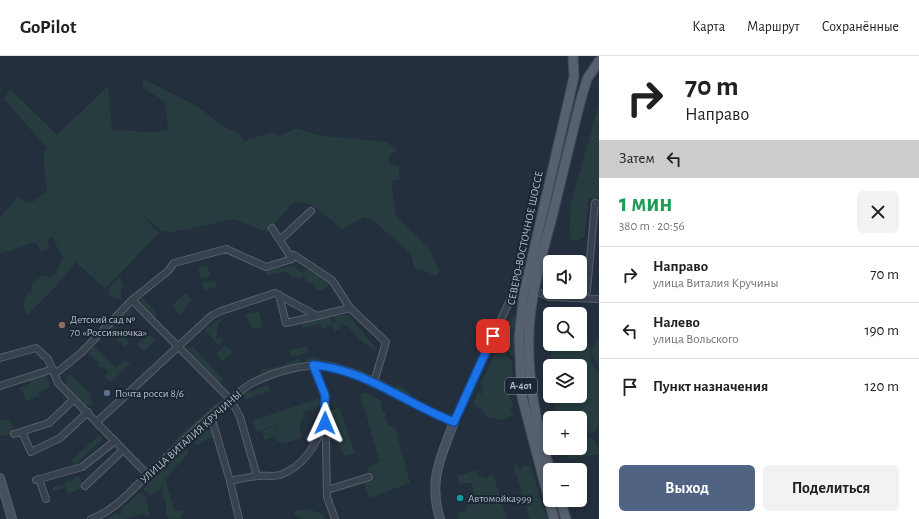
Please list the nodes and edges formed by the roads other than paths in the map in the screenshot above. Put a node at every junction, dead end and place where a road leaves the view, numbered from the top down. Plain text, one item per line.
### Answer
1 (573, 56) edge
2 (599, 60) edge
3 (599, 204) edge
4 (311, 211) dead end
5 (272, 228) dead end
6 (280, 240) junction
7 (533, 251) junction
8 (292, 259) junction
9 (534, 290) junction
10 (587, 291) dead end
11 (279, 295) junction
12 (599, 299) edge
13 (132, 300) junction
14 (350, 308) junction
15 (317, 316) junction
16 (178, 348) junction
17 (0, 358) edge
18 (313, 365) junction
19 (54, 372) junction
20 (374, 382) junction
21 (0, 386) edge
22 (74, 399) junction
23 (231, 400) junction
24 (88, 412) junction
25 (211, 416) junction
26 (98, 422) junction
27 (454, 422) junction
28 (325, 423) junction
29 (22, 432) junction
30 (14, 434) dead end
31 (115, 441) junction
32 (123, 450) junction
33 (548, 463) edge
34 (148, 474) junction
35 (257, 476) junction
36 (369, 477) dead end
37 (0, 478) edge
38 (230, 481) junction
39 (85, 486) dead end
40 (327, 490) junction
41 (46, 499) dead end
42 (562, 507) edge
43 (12, 519) edge
44 (90, 519) edge
45 (239, 519) edge
46 (335, 519) edge
47 (440, 519) edge
48 (554, 519) edge
49 (566, 519) edge

1 - 7 main road, СЕВЕРО-ВОСТОЧНОЕ ШОССЕ / А-401
2 - 9 main road, СЕВЕРО-ВОСТОЧНОЕ ШОССЕ / А-401
3 - 10 street
4 - 6 street
5 - 6 street
6 - 8 street
7 - 27 street
7 - 48 main road, СЕВЕРО-ВОСТОЧНОЕ ШОССЕ / А-401
8 - 13 street
8 - 14 street
9 - 12 street
9 - 33 main road, СЕВЕРО-ВОСТОЧНОЕ ШОССЕ / А-401
11 - 15 street
11 - 15 street
11 - 16 street
13 - 16 street
13 - 19 street
14 - 15 street
14 - 20 street
16 - 23 street
16 - 26 street
17 - 19 street
18 - 20 street, УЛИЦА ВИТАЛИЯ КРУЧИНЫ
18 - 23 street, УЛИЦА ВИТАЛИЯ КРУЧИНЫ
18 - 28 street
19 - 21 street
19 - 22 street
20 - 27 street, УЛИЦА ВИТАЛИЯ КРУЧИНЫ
22 - 24 street
22 - 29 street
23 - 25 street, УЛИЦА ВИТАЛИЯ КРУЧИНЫ
23 - 35 street
24 - 26 street
24 - 29 street
25 - 34 street, УЛИЦА ВИТАЛИЯ КРУЧИНЫ
25 - 38 street
26 - 31 street
27 - 47 main road
28 - 35 street
28 - 40 street
29 - 30 street
31 - 32 street
31 - 41 street
32 - 34 street
32 - 39 street
34 - 44 street, УЛИЦА ВИТАЛИЯ КРУЧИНЫ
35 - 38 street
36 - 40 street
37 - 43 main road
38 - 45 street
40 - 46 street
42 - 49 main road

